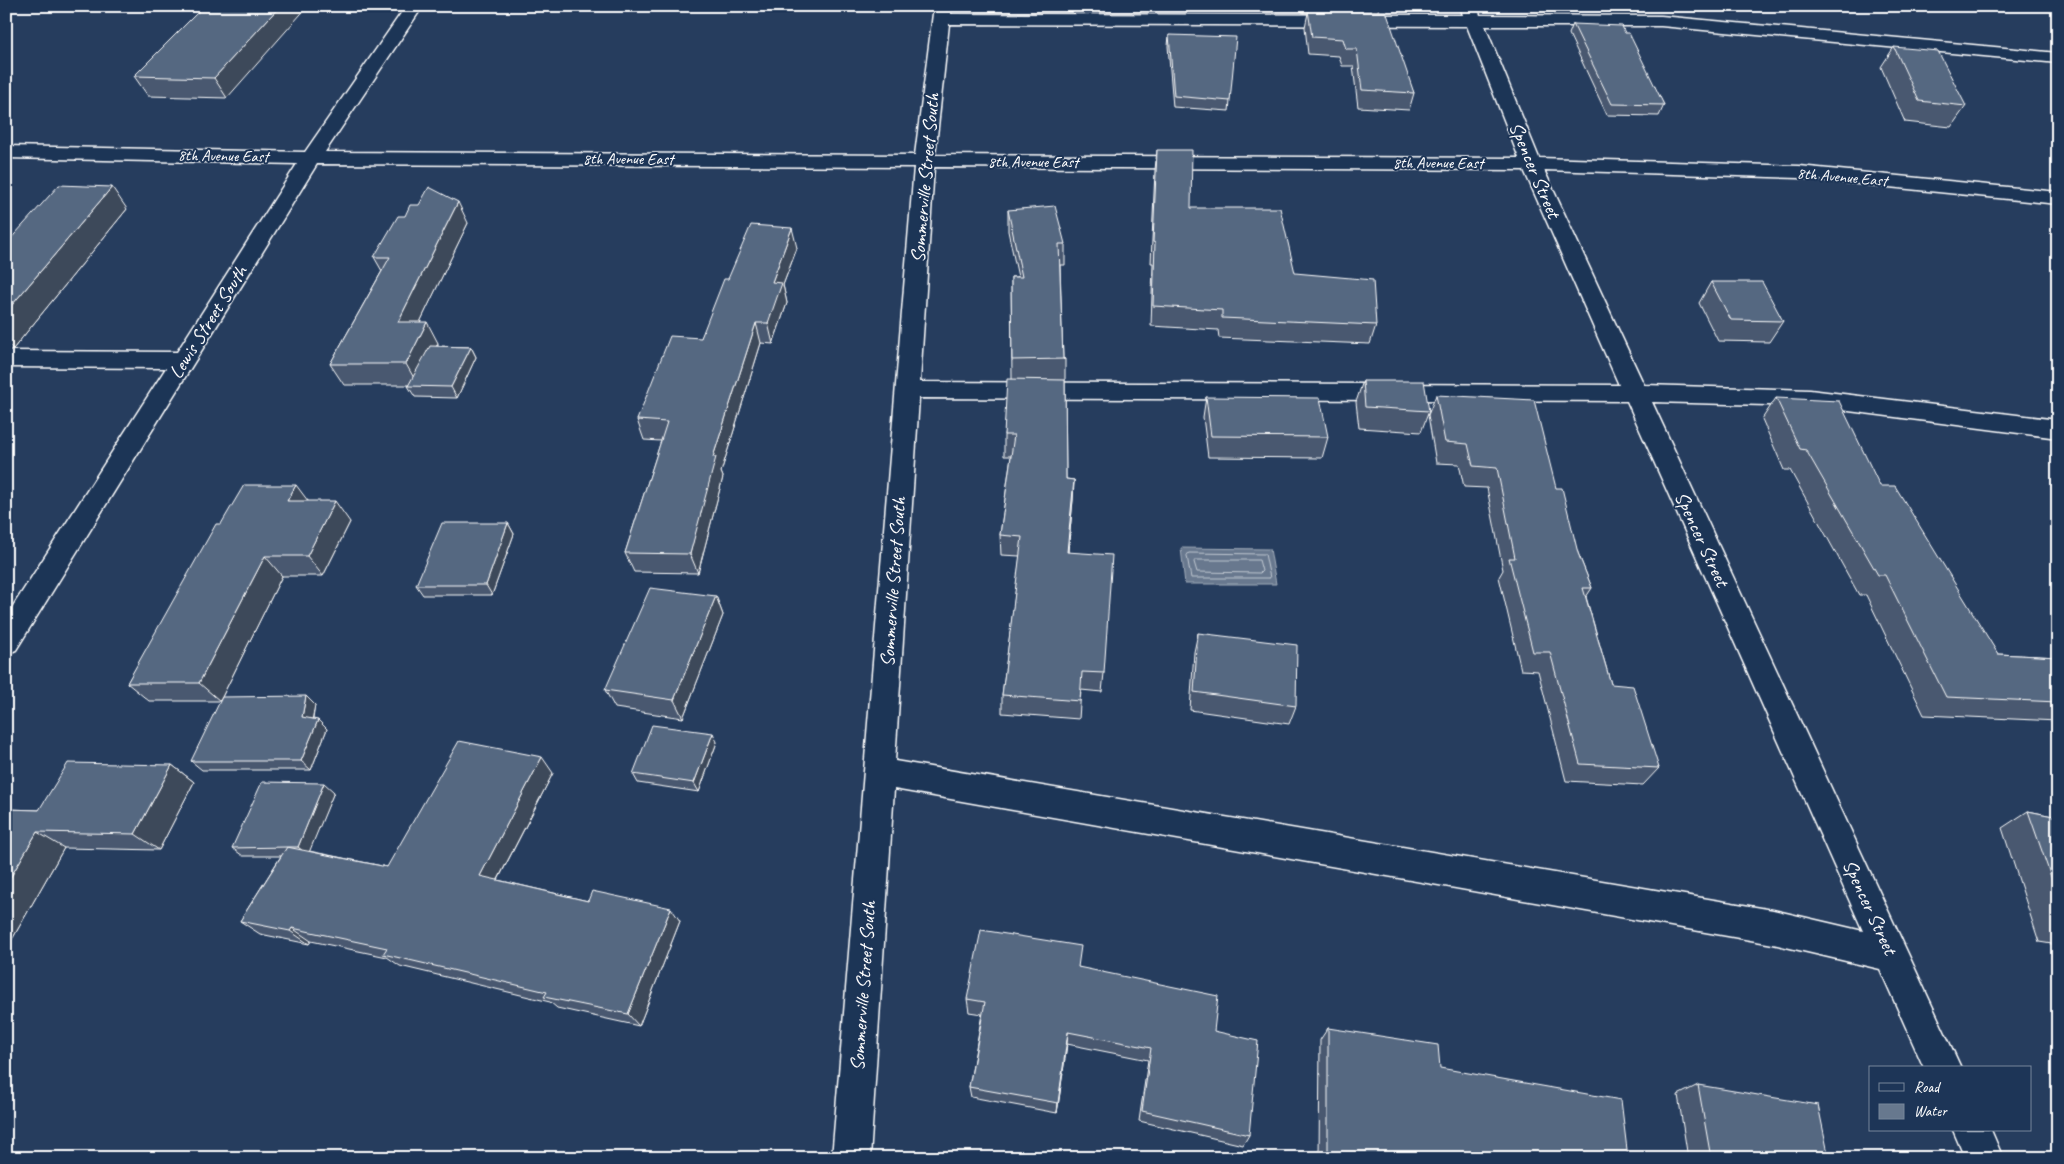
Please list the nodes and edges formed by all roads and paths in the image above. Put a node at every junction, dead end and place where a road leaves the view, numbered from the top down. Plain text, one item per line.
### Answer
1 (415, 6) edge
2 (942, 13) edge
3 (1471, 13) edge
4 (2058, 58) edge
5 (6, 152) edge
6 (311, 158) junction
7 (924, 161) junction
8 (1531, 164) junction
9 (2058, 198) edge
10 (6, 359) edge
11 (185, 360) junction
12 (907, 390) junction
13 (1635, 393) junction
14 (2058, 429) edge
15 (6, 642) edge
16 (879, 772) junction
17 (1891, 954) junction
18 (1942, 1066) edge
19 (1973, 1132) edge
20 (851, 1158) edge
21 (1984, 1158) edge

1 - 6 street, Lewis Street South
2 - 3 street
2 - 7 street, Sommerville Street South
3 - 4 street
3 - 8 street, Spencer Street
5 - 6 street, 8th Avenue East
6 - 7 street, 8th Avenue East
6 - 11 street, Lewis Street South
7 - 8 street, 8th Avenue East
7 - 12 street, Sommerville Street South
8 - 9 street, 8th Avenue East
8 - 13 street, Spencer Street
10 - 11 street
11 - 15 street, Lewis Street South
12 - 13 street
12 - 16 street, Sommerville Street South
13 - 14 street
13 - 17 street, Spencer Street
16 - 17 street
16 - 20 street, Sommerville Street South
17 - 18 street, Spencer Street
19 - 21 street

